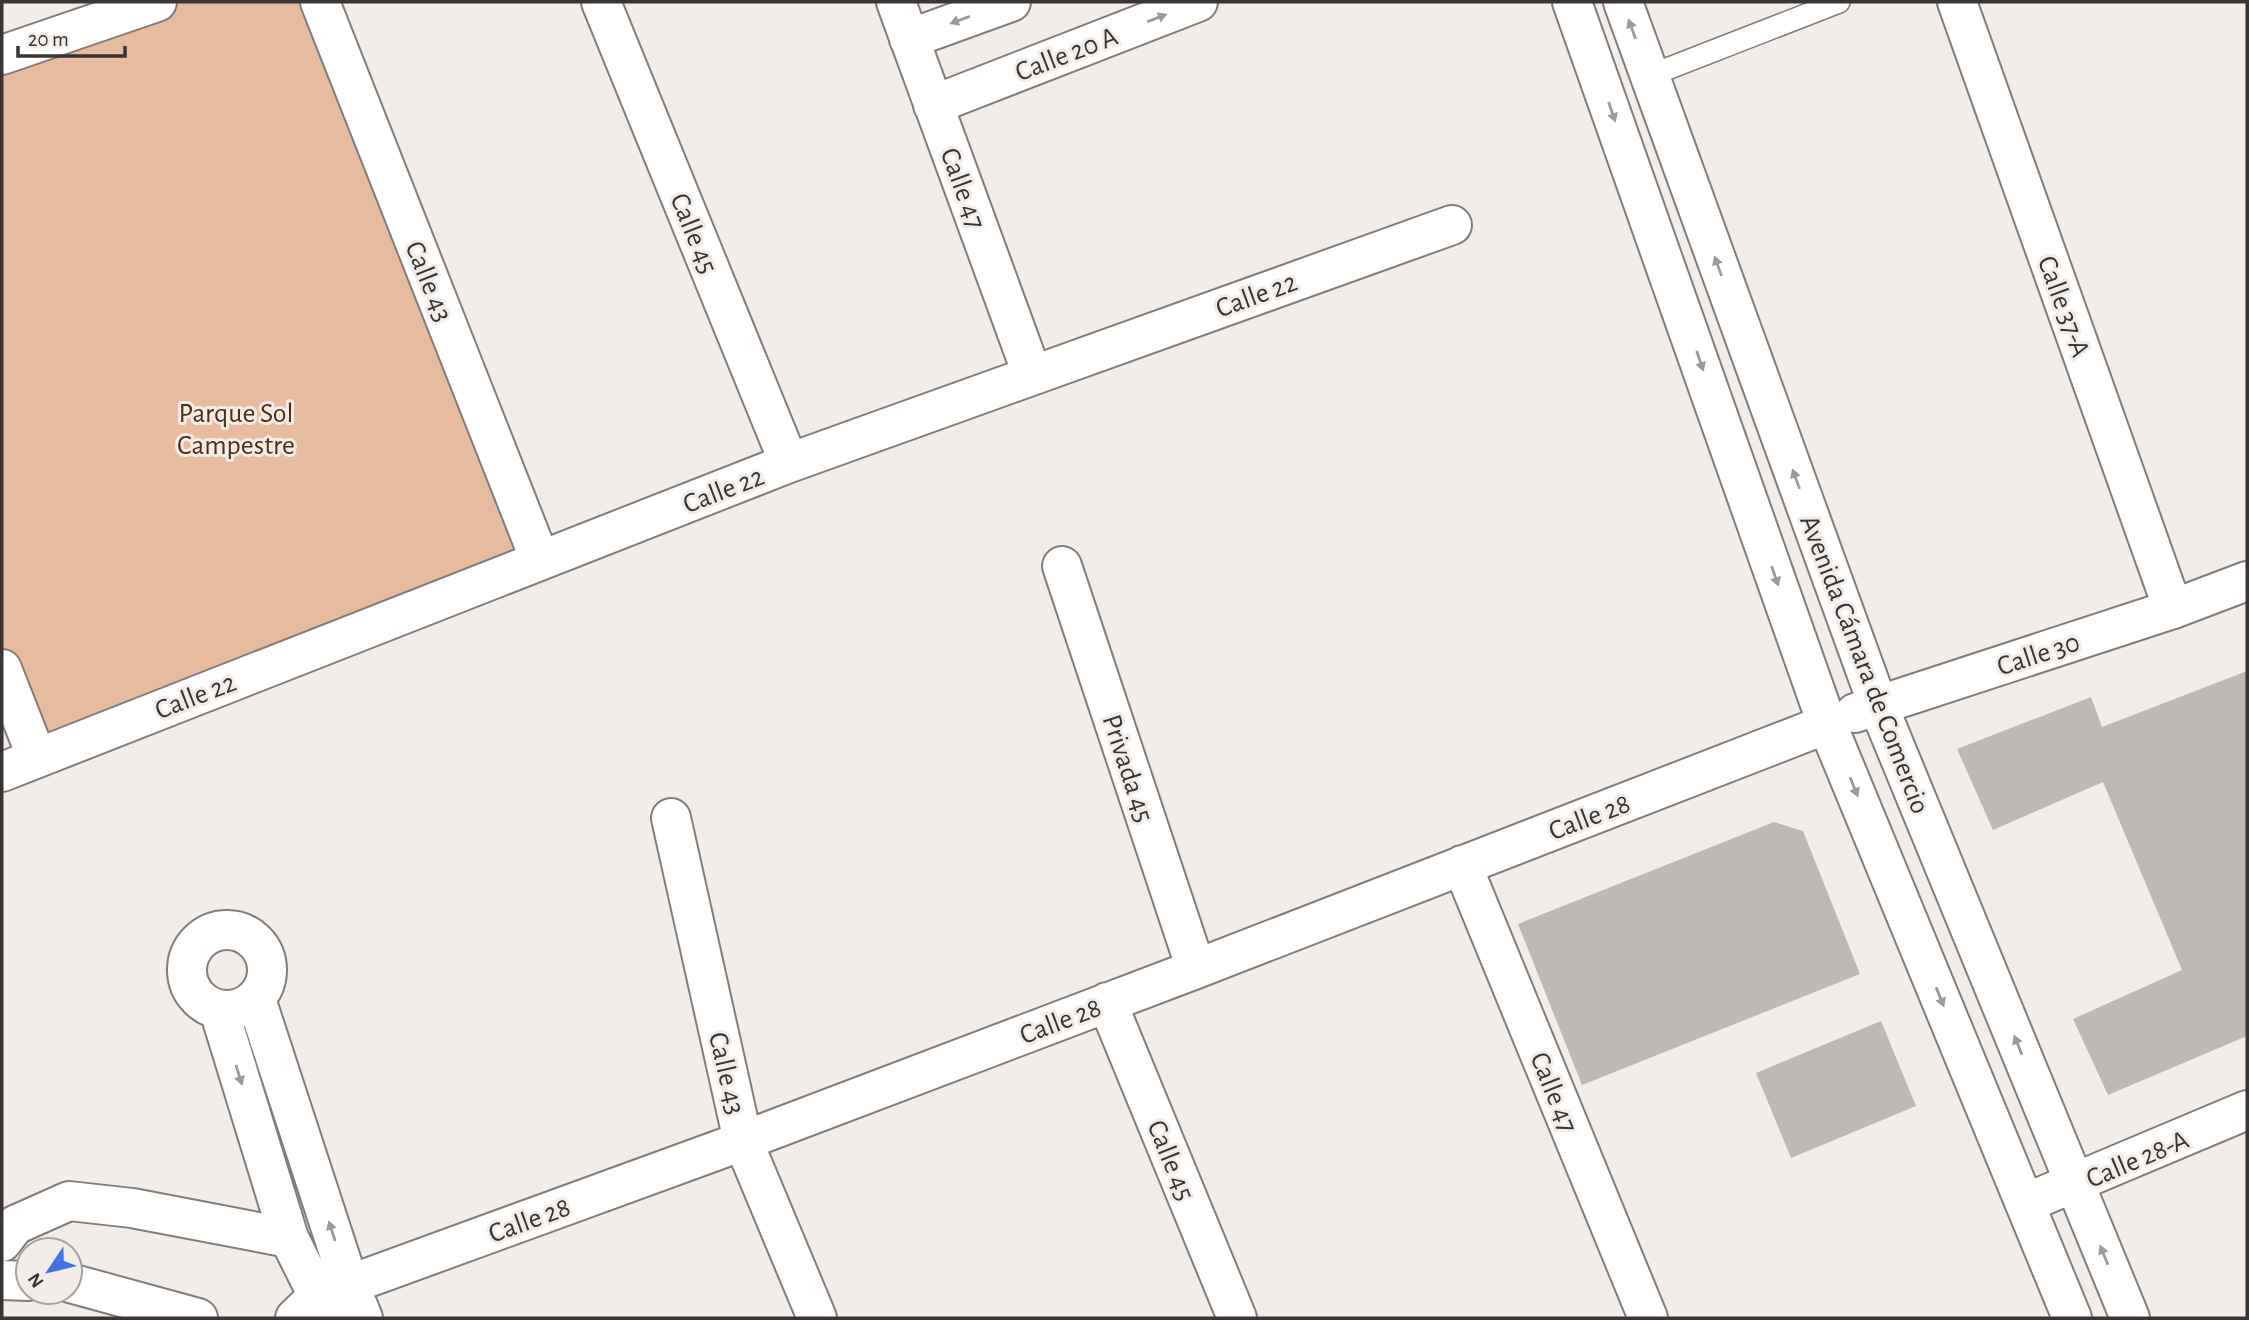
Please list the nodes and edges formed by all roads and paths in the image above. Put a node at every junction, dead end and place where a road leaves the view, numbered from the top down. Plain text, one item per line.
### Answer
1 (158, 2) edge
2 (320, 2) edge
3 (601, 2) edge
4 (895, 2) edge
5 (1011, 2) edge
6 (1198, 2) edge
7 (1573, 2) edge
8 (1623, 2) edge
9 (1839, 2) edge
10 (1957, 2) edge
11 (909, 39) junction
12 (2, 55) edge
13 (1649, 76) junction
14 (933, 105) junction
15 (1452, 225) dead end
16 (1032, 374) junction
17 (789, 463) junction
18 (540, 560) junction
19 (1062, 566) dead end
20 (2247, 581) edge
21 (2173, 609) junction
22 (2, 669) edge
23 (1878, 705) junction
24 (1828, 724) junction
25 (37, 758) junction
26 (2, 772) edge
27 (671, 818) dead end
28 (1462, 865) junction
29 (1196, 969) junction
30 (256, 999) junction
31 (1107, 1002) junction
32 (219, 1010) junction
33 (2247, 1111) edge
34 (743, 1141) junction
35 (2075, 1184) junction
36 (2026, 1203) junction
37 (289, 1238) junction
38 (2, 1242) edge
39 (84, 1287) edge
40 (330, 1307) edge
41 (198, 1318) edge
42 (817, 1318) edge
43 (1237, 1318) edge
44 (1648, 1318) edge
45 (2073, 1318) edge
46 (2130, 1318) edge

1 - 12 street
2 - 18 street, Calle 43
3 - 17 street, Calle 45
4 - 11 street, Calle 47
5 -> 11 street
14 -> 6 street, Calle 20 A
7 -> 24 street, Avenida Cámara de Comercio
13 -> 8 street, Avenida Cámara de Comercio
9 - 13 lane
10 - 21 street, Calle 37-A
11 - 14 street, Calle 47
23 -> 13 street, Avenida Cámara de Comercio
14 - 16 street, Calle 47
15 - 16 street, Calle 22
16 - 17 street, Calle 22
17 - 18 street, Calle 22
18 - 25 street, Calle 22
19 - 29 street, Privada 45
20 - 21 street, Calle 30
21 - 23 street, Calle 30
22 - 25 street
23 - 24 street, Calle 30
35 -> 23 street, Avenida Cámara de Comercio
24 - 28 street, Calle 28
24 -> 36 street, Avenida Cámara de Comercio
25 - 26 street, Calle 22
27 - 34 street, Calle 43
28 - 29 street, Calle 28
28 - 44 street, Calle 47
29 - 31 street, Calle 28
30 - 32 street
30 - 32 street
40 -> 30 street
31 - 34 street, Calle 28
31 - 43 street, Calle 45
32 -> 37 street
33 - 35 street, Calle 28-A
34 - 40 street, Calle 28
34 - 42 street, Calle 43
35 - 36 street, Calle 28-A
46 -> 35 street, Avenida Cámara de Comercio
36 - 45 street, Avenida Cámara de Comercio
37 - 38 street
37 - 40 street
39 - 41 street

